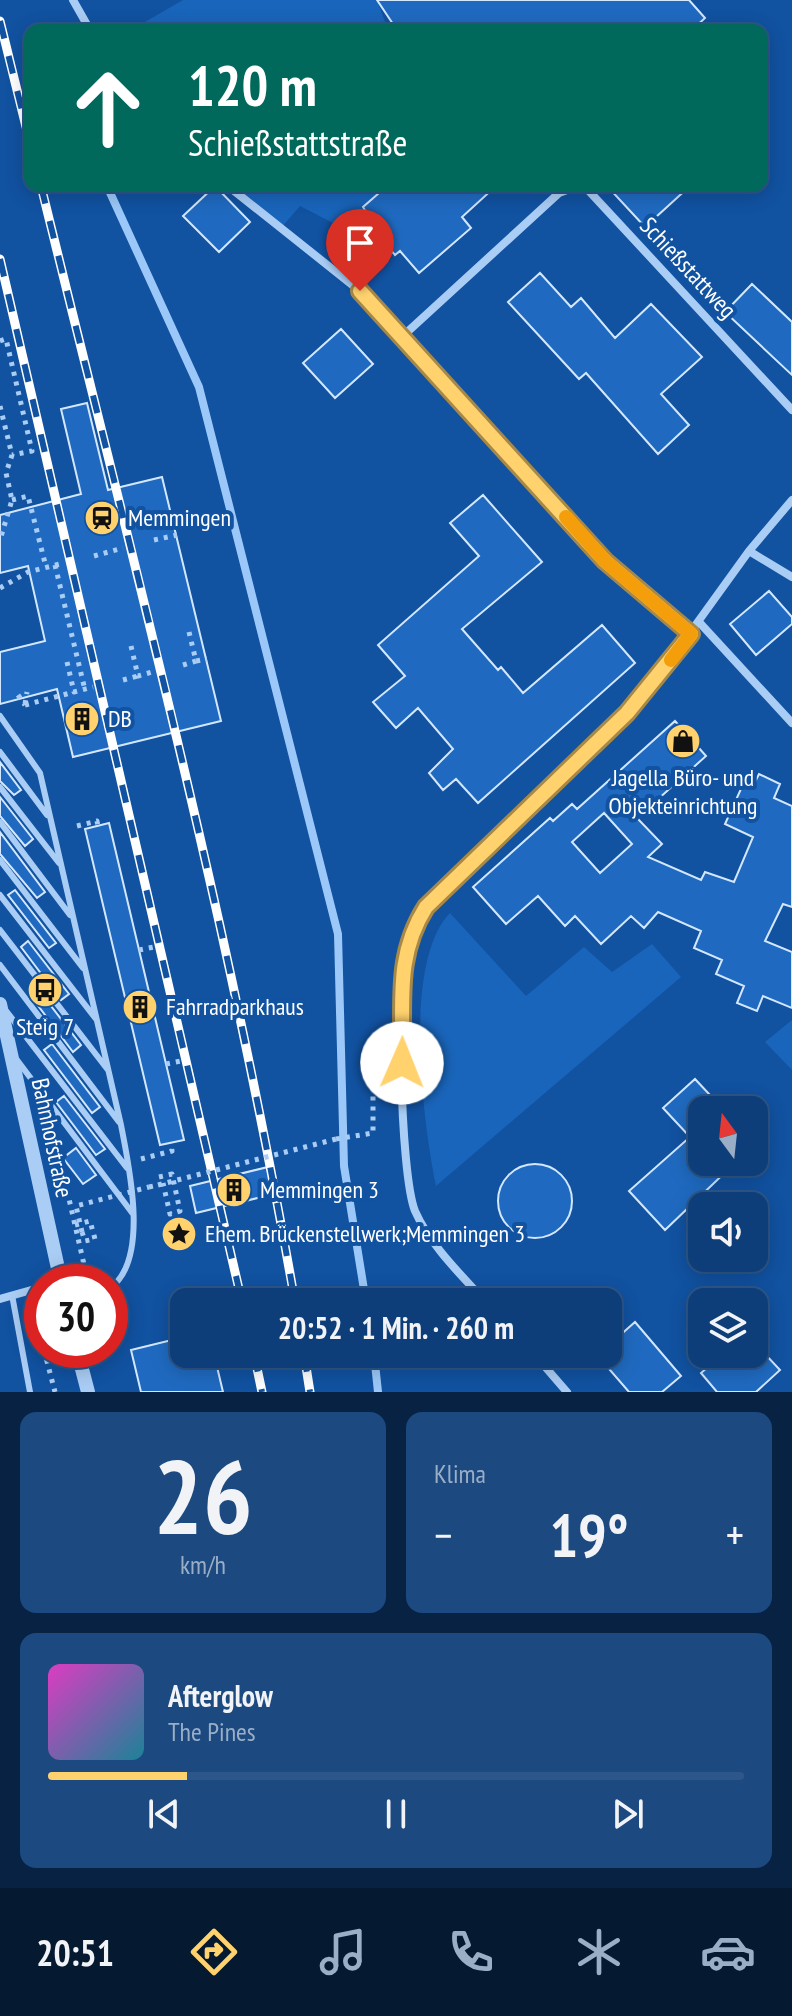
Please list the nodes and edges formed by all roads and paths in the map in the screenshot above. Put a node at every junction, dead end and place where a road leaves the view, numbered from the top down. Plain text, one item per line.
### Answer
1 (73, 0) edge
2 (87, 24) edge
3 (236, 192) edge
4 (562, 192) edge
5 (590, 192) edge
6 (404, 335) junction
7 (0, 341) edge
8 (0, 406) edge
9 (792, 410) edge
10 (12, 455) junction
11 (12, 500) junction
12 (792, 500) edge
13 (177, 535) dead end
14 (166, 538) junction
15 (0, 540) edge
16 (154, 540) dead end
17 (168, 545) dead end
18 (123, 548) dead end
19 (749, 551) junction
20 (108, 552) junction
21 (94, 556) dead end
22 (110, 560) dead end
23 (64, 563) dead end
24 (55, 565) junction
25 (46, 568) junction
26 (46, 575) dead end
27 (792, 577) edge
28 (0, 588) edge
29 (699, 622) junction
30 (189, 632) dead end
31 (691, 634) junction
32 (131, 646) dead end
33 (207, 659) dead end
34 (196, 661) junction
35 (67, 662) dead end
36 (183, 665) dead end
37 (152, 672) dead end
38 (138, 676) junction
39 (123, 680) dead end
40 (93, 687) dead end
41 (85, 690) junction
42 (27, 692) dead end
43 (74, 692) junction
44 (18, 695) dead end
45 (25, 705) junction
46 (0, 716) edge
47 (792, 723) edge
48 (0, 752) edge
49 (0, 787) edge
50 (49, 817) junction
51 (0, 822) edge
52 (77, 826) dead end
53 (98, 826) dead end
54 (0, 860) edge
55 (62, 867) junction
56 (0, 895) edge
57 (73, 919) junction
58 (0, 930) edge
59 (154, 947) dead end
60 (139, 950) dead end
61 (0, 965) edge
62 (86, 971) junction
63 (0, 1004) edge
64 (99, 1022) junction
65 (11, 1052) junction
66 (181, 1061) dead end
67 (166, 1064) dead end
68 (110, 1074) junction
69 (373, 1086) dead end
70 (121, 1125) junction
71 (171, 1143) dead end
72 (128, 1162) junction
73 (130, 1172) junction
74 (160, 1182) junction
75 (133, 1214) junction
76 (90, 1221) dead end
77 (57, 1264) edge
78 (128, 1264) edge
79 (474, 1288) edge
80 (24, 1292) edge
81 (12, 1295) junction
82 (0, 1299) edge
83 (49, 1368) edge
84 (82, 1368) edge
85 (546, 1368) edge
86 (30, 1392) edge
87 (55, 1392) edge
88 (88, 1392) edge
89 (567, 1392) edge

1 - 2 street
3 - 6 street
4 - 6 street, Schießstattweg
5 - 9 street, Schießstattweg
6 - 31 street
7 - 10 path
8 - 10 path
10 - 11 path
11 - 15 path
11 - 25 path
12 - 19 street
13 - 14 path
14 - 16 path
14 - 17 path
18 - 20 path
19 - 27 street
19 - 29 street
20 - 21 path
20 - 22 path
23 - 24 path
24 - 25 path
24 - 41 path
25 - 26 path
25 - 28 path
29 - 31 street
29 - 47 street
30 - 34 path
31 - 79 street
32 - 38 path
33 - 34 path
34 - 36 path
35 - 43 path
37 - 38 path
38 - 39 path
40 - 41 path
41 - 43 path
42 - 45 path
43 - 45 path
44 - 45 path
46 - 50 lane
48 - 50 lane
49 - 55 lane
50 - 55 lane
51 - 57 lane
52 - 53 path
54 - 62 lane
55 - 57 lane
56 - 64 lane
57 - 62 lane
58 - 68 lane
59 - 60 path
61 - 70 lane
62 - 64 lane
63 - 65 street, Bahnhofstraße
63 - 73 lane
64 - 68 lane
65 - 75 lane
65 - 77 street, Bahnhofstraße
66 - 67 path
68 - 70 lane
69 - 74 path, bridge
70 - 72 lane
71 - 72 path
72 - 73 lane
73 - 75 lane
74 - 74 path
74 - 76 path, bridge
75 - 78 lane
80 - 81 street
81 - 82 street
81 - 86 lane
83 - 87 path
84 - 88 street
85 - 89 street

